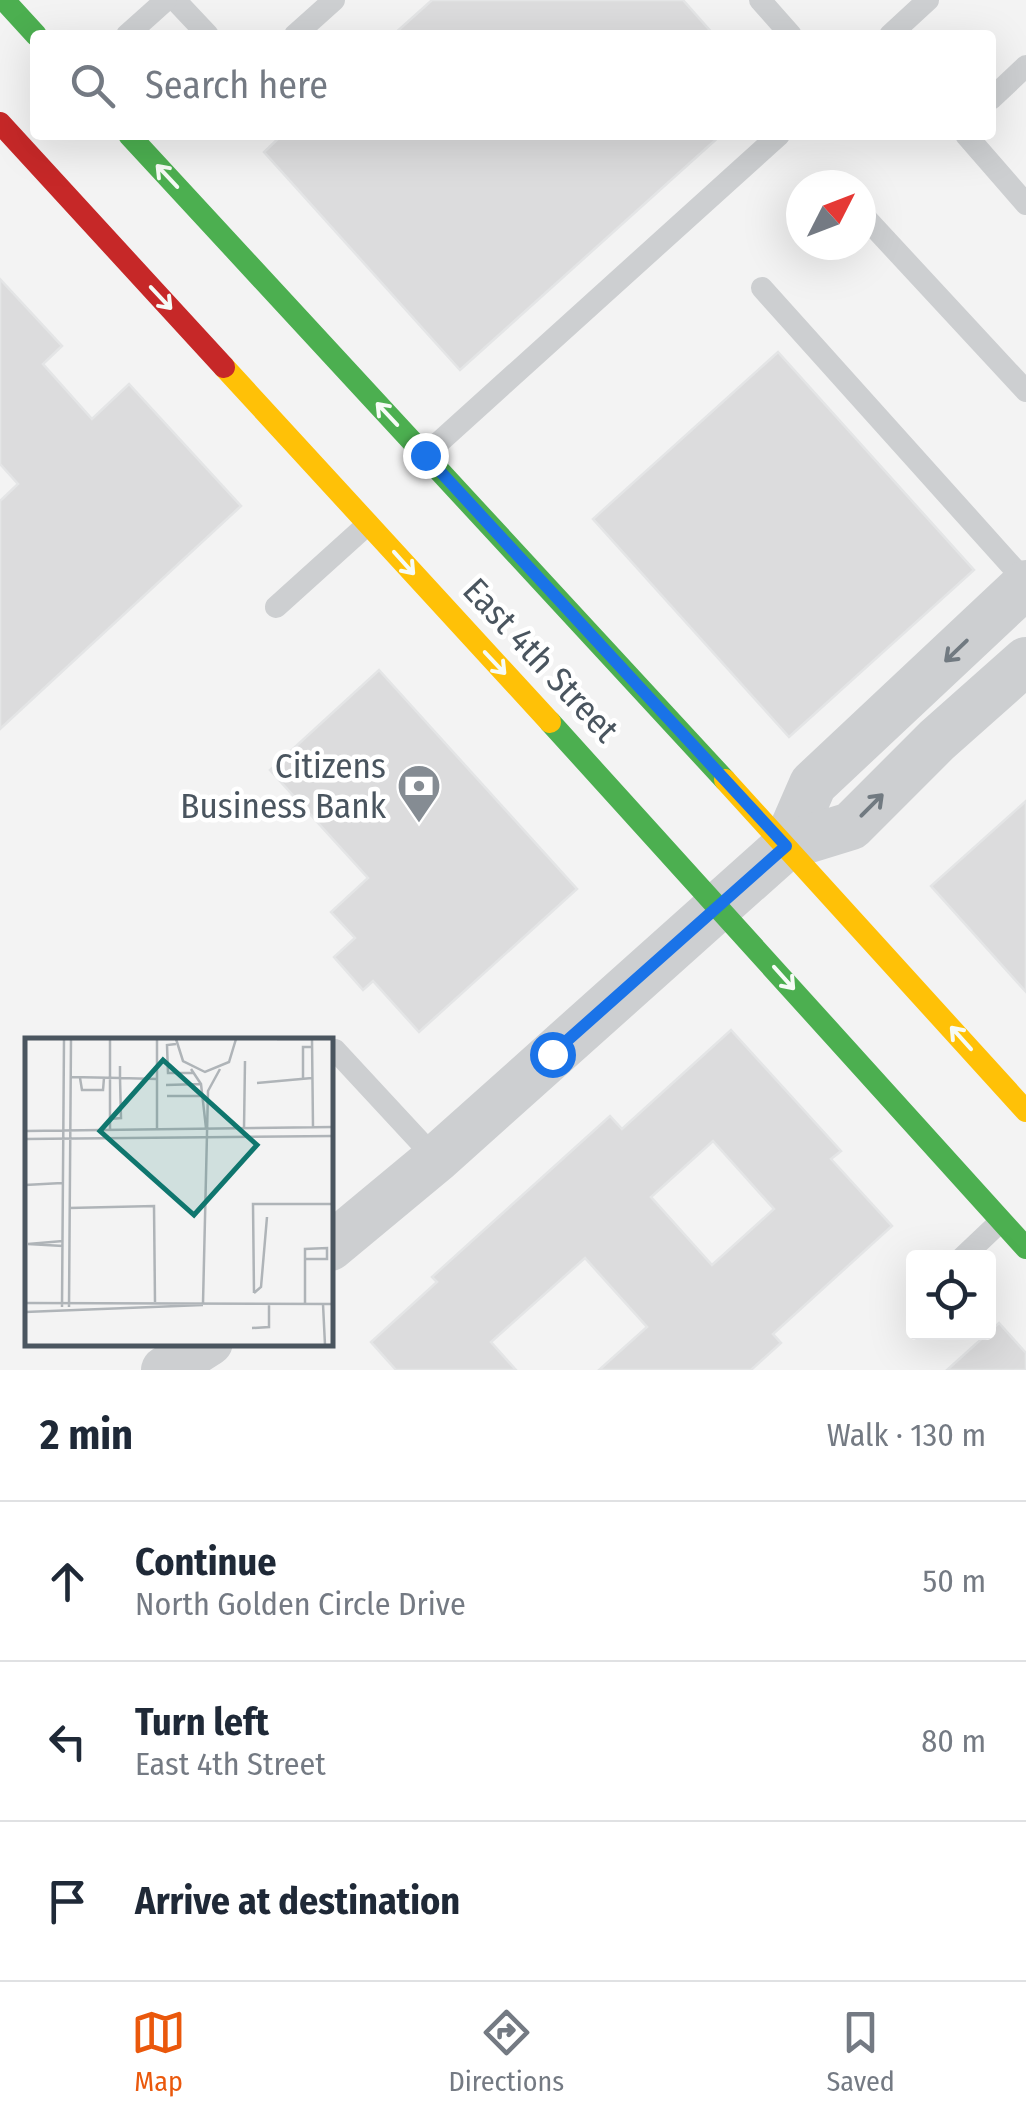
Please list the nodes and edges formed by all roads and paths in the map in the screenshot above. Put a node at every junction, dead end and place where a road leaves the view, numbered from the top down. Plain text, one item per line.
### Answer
1 (4, 0) edge
2 (166, 0) edge
3 (175, 0) edge
4 (334, 0) edge
5 (760, 0) edge
6 (928, 0) edge
7 (31, 30) edge
8 (133, 30) edge
9 (203, 30) edge
10 (301, 30) edge
11 (787, 30) edge
12 (895, 30) edge
13 (1026, 66) edge
14 (996, 94) edge
15 (0, 124) edge
16 (134, 140) edge
17 (773, 140) edge
18 (970, 140) edge
19 (1026, 204) edge
20 (876, 229) edge
21 (762, 288) dead end
22 (1026, 391) edge
23 (425, 455) junction
24 (368, 524) junction
25 (1026, 583) edge
26 (276, 607) dead end
27 (1026, 661) edge
28 (786, 846) junction
29 (719, 906) junction
30 (335, 1050) dead end
31 (1026, 1111) edge
32 (436, 1159) junction
33 (1001, 1222) junction
34 (332, 1245) edge
35 (1026, 1248) edge
36 (971, 1250) edge
37 (203, 1345) edge
38 (165, 1370) edge

1 - 7 main road
2 - 8 lane
3 - 9 lane
4 - 10 lane
5 - 11 lane
6 - 12 lane
13 - 14 lane
15 -> 24 main road, East 4th Street
23 -> 16 main road, East 4th Street
17 - 23 lane
18 - 19 lane
20 - 22 lane
21 - 25 lane
23 - 28 main road, East 4th Street
24 - 26 lane
24 -> 29 main road, East 4th Street
25 -> 28 street
28 -> 27 street
28 - 29 street
31 -> 28 main road, East 4th Street
29 - 32 street
29 -> 33 main road, East 4th Street
30 - 32 lane
32 - 34 street
33 - 35 main road, East 4th Street
33 - 36 lane
37 - 38 street

